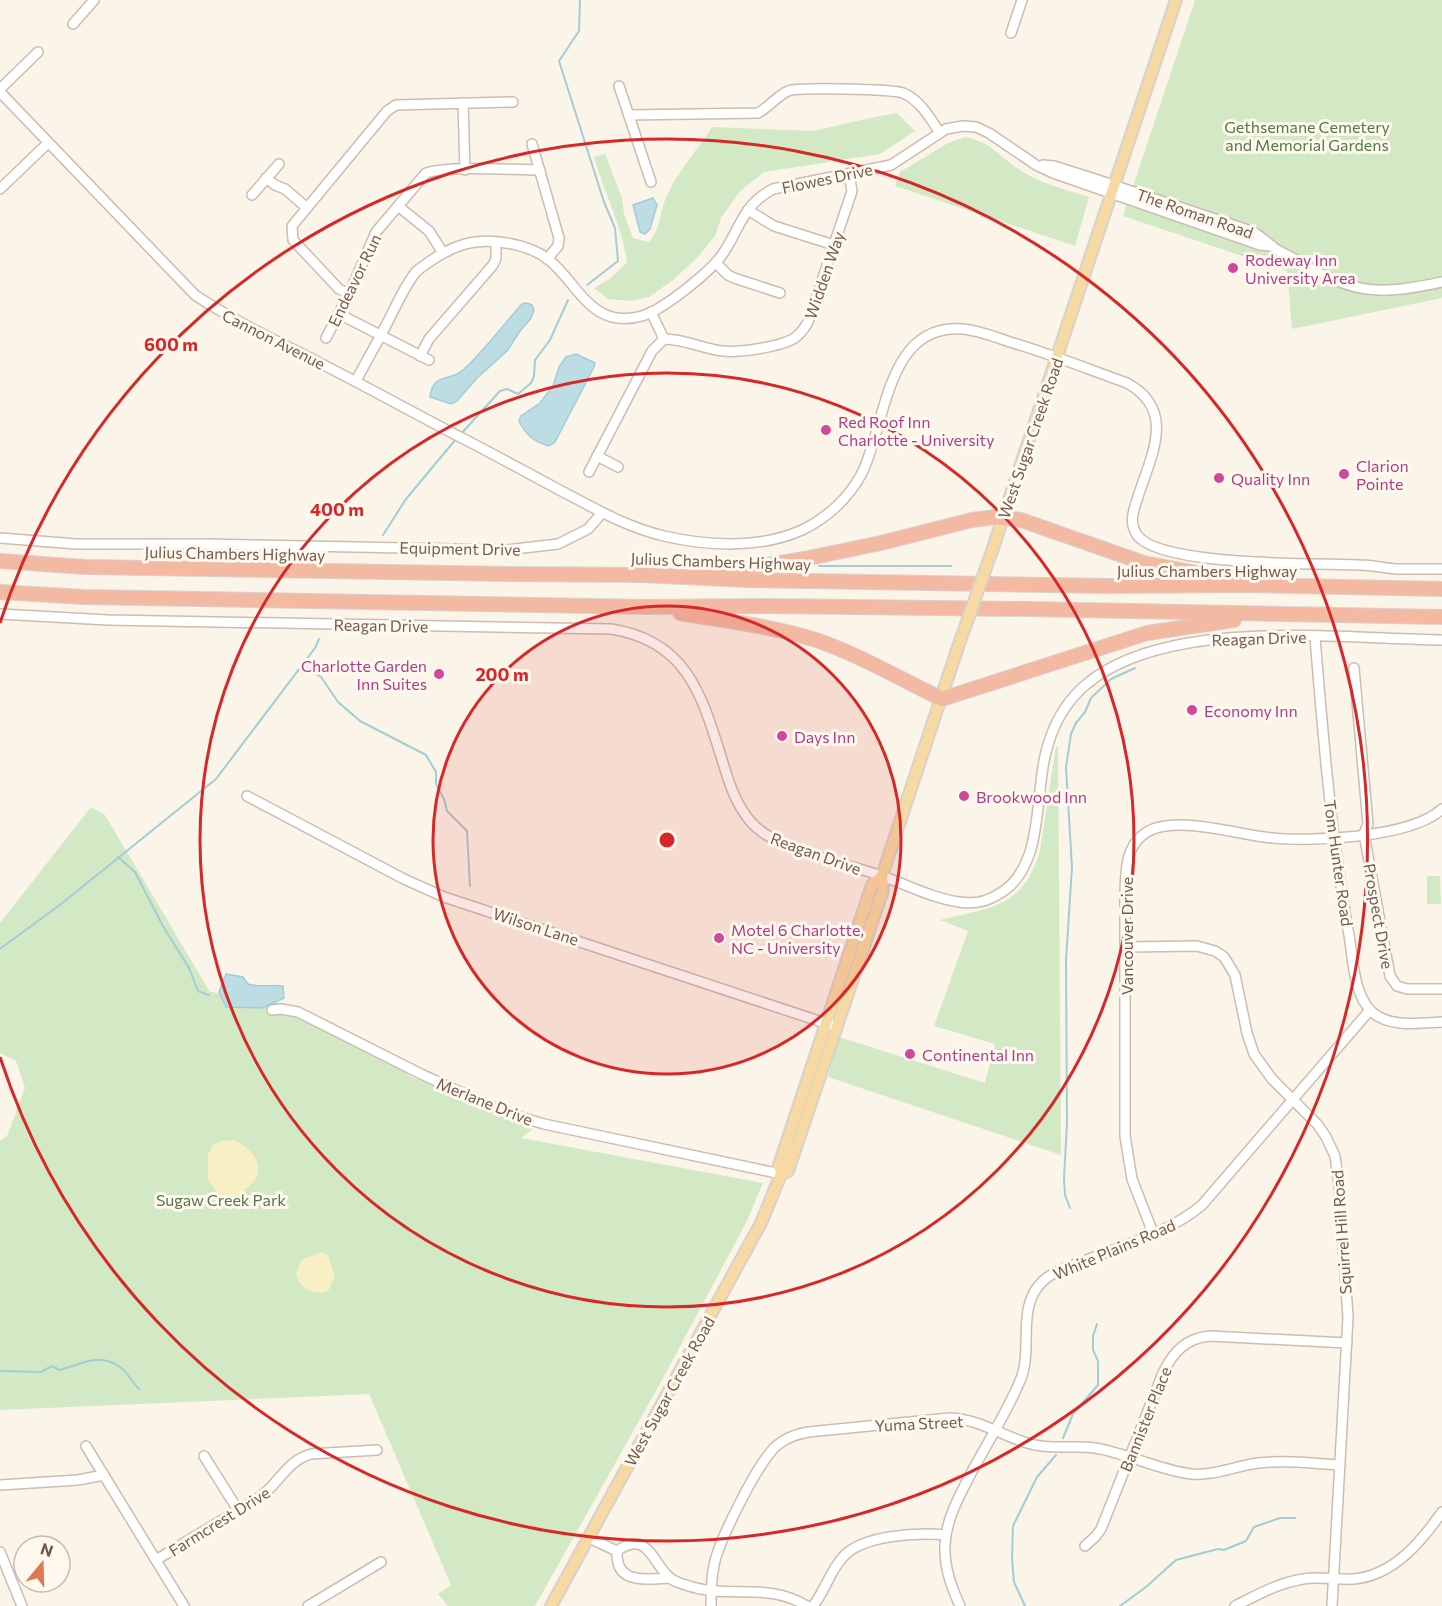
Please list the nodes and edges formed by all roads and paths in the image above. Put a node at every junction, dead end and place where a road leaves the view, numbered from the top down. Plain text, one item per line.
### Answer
1 (94, 0) edge
2 (1022, 0) edge
3 (1176, 0) edge
4 (73, 24) dead end
5 (1011, 33) dead end
6 (38, 52) dead end
7 (619, 86) dead end
8 (0, 91) edge
9 (513, 102) dead end
10 (463, 103) junction
11 (629, 115) junction
12 (940, 133) junction
13 (48, 143) junction
14 (532, 144) dead end
15 (279, 164) dead end
16 (465, 170) junction
17 (540, 170) junction
18 (849, 174) junction
19 (266, 178) junction
20 (651, 182) dead end
21 (0, 189) edge
22 (1113, 190) junction
23 (252, 195) dead end
24 (398, 206) junction
25 (307, 208) junction
26 (748, 210) junction
27 (496, 243) junction
28 (834, 245) junction
29 (443, 253) junction
30 (547, 259) junction
31 (716, 263) junction
32 (1442, 282) edge
33 (780, 293) dead end
34 (349, 294) junction
35 (651, 312) junction
36 (339, 314) junction
37 (381, 336) junction
38 (326, 338) dead end
39 (664, 339) junction
40 (1057, 358) junction
41 (356, 381) junction
42 (597, 456) junction
43 (618, 467) dead end
44 (589, 472) dead end
45 (602, 513) junction
46 (1003, 518) junction
47 (0, 538) edge
48 (0, 561) edge
49 (1442, 569) edge
50 (642, 574) junction
51 (1260, 585) junction
52 (1442, 589) edge
53 (0, 592) edge
54 (646, 607) junction
55 (0, 614) edge
56 (1265, 614) junction
57 (1442, 617) edge
58 (1315, 637) junction
59 (1442, 640) edge
60 (1354, 668) dead end
61 (942, 699) junction
62 (247, 796) dead end
63 (1442, 809) edge
64 (1364, 834) junction
65 (1334, 837) junction
66 (882, 876) junction
67 (1126, 946) junction
68 (1442, 989) edge
69 (272, 1010) dead end
70 (1370, 1010) junction
71 (1442, 1022) edge
72 (826, 1023) junction
73 (837, 1027) junction
74 (1293, 1100) junction
75 (781, 1174) junction
76 (1153, 1233) junction
77 (1347, 1343) junction
78 (995, 1429) junction
79 (86, 1446) dead end
80 (377, 1450) dead end
81 (204, 1456) dead end
82 (1130, 1457) junction
83 (1340, 1465) junction
84 (104, 1475) junction
85 (0, 1485) edge
86 (238, 1510) junction
87 (1442, 1512) edge
88 (946, 1535) junction
89 (589, 1538) junction
90 (1084, 1546) dead end
91 (617, 1551) junction
92 (0, 1552) edge
93 (156, 1560) junction
94 (381, 1562) dead end
95 (670, 1578) junction
96 (1334, 1579) junction
97 (711, 1591) junction
98 (22, 1606) edge
99 (184, 1606) edge
100 (308, 1606) edge
101 (552, 1606) edge
102 (711, 1606) edge
103 (807, 1606) edge
104 (813, 1606) edge
105 (960, 1606) edge
106 (1235, 1606) edge
107 (1332, 1606) edge

1 - 4 street
2 - 5 street
3 - 22 main road, West Sugar Creek Road
6 - 8 street
7 - 11 street
8 - 13 street, Cannon Avenue
9 - 10 street
10 - 16 street
10 - 25 street
11 - 12 street
11 - 20 street
12 - 18 street, Flowes Drive
12 - 22 street, Flowes Drive
13 - 21 street
13 - 41 street, Cannon Avenue
14 - 17 street
15 - 19 street
16 - 17 street, Endeavor Run
16 - 24 street, Endeavor Run
17 - 30 street
18 - 26 street, Flowes Drive
18 - 28 street, Widden Way
19 - 23 street
19 - 25 street
22 - 32 street, The Roman Road
22 - 40 main road, West Sugar Creek Road
24 - 29 street
24 - 34 street, Endeavor Run
25 - 34 street
26 - 28 street
26 - 31 street, Flowes Drive
27 - 29 street, Flowes Drive
27 - 30 street, Flowes Drive
27 - 37 street
28 - 39 street, Widden Way
29 - 37 street, Flowes Drive
30 - 35 street, Flowes Drive
31 - 33 street
31 - 35 street, Flowes Drive
34 - 36 street, Endeavor Run
35 - 39 street
36 - 37 street
36 - 38 street, Endeavor Run
37 - 41 street, Flowes Drive
39 - 42 street
40 - 45 street
40 - 46 main road, West Sugar Creek Road
40 - 49 street
41 - 45 street, Cannon Avenue
42 - 43 street
42 - 44 street
45 - 47 street, Equipment Drive
46 - 50 highway
46 - 51 highway
46 - 61 main road, West Sugar Creek Road, bridge
48 - 50 highway, Julius Chambers Highway
50 - 51 highway, Julius Chambers Highway
51 - 52 highway, Julius Chambers Highway
53 - 54 highway
54 - 56 highway
54 - 61 highway
55 - 66 street, Reagan Drive
56 - 57 highway
56 - 61 highway
58 - 59 street, Reagan Drive
58 - 65 street, Tom Hunter Road
58 - 66 street, Reagan Drive
60 - 64 street, Prospect Drive
61 - 66 main road, West Sugar Creek Road
62 - 72 street, Wilson Lane
63 - 64 street
64 - 65 street
64 - 68 street, Prospect Drive
65 - 67 street, Vancouver Drive
65 - 70 street, Tom Hunter Road
66 - 72 main road, West Sugar Creek Road
66 - 73 main road, West Sugar Creek Road
67 - 74 street, Squirrel Hill Road
67 - 76 street, Vancouver Drive
69 - 75 street, Merlane Drive
70 - 71 street
70 - 74 street, White Plains Road
72 - 73 street, Wilson Lane
72 - 75 main road, West Sugar Creek Road
73 - 75 main road, West Sugar Creek Road
74 - 76 street, White Plains Road
74 - 77 street, Squirrel Hill Road
75 - 89 main road, West Sugar Creek Road
76 - 78 street, White Plains Road
77 - 82 street, Bannister Place
77 - 83 street, Squirrel Hill Road
78 - 82 street, Yuma Street
78 - 88 street, White Plains Road
78 - 97 street, Yuma Street
79 - 84 street
80 - 86 street, Farmcrest Drive
81 - 86 street
82 - 83 street, Yuma Street
82 - 90 street, Bannister Place
83 - 96 street, Squirrel Hill Road
84 - 85 street
84 - 93 street
86 - 93 street, Farmcrest Drive
87 - 96 street
88 - 104 street
88 - 105 street, White Plains Road
89 - 91 street
89 - 101 main road, West Sugar Creek Road
91 - 95 street
91 - 95 street
92 - 98 street
93 - 99 street
94 - 100 street
95 - 97 street
96 - 106 street
96 - 107 street, Squirrel Hill Road
97 - 102 street, Yuma Street
97 - 103 street

